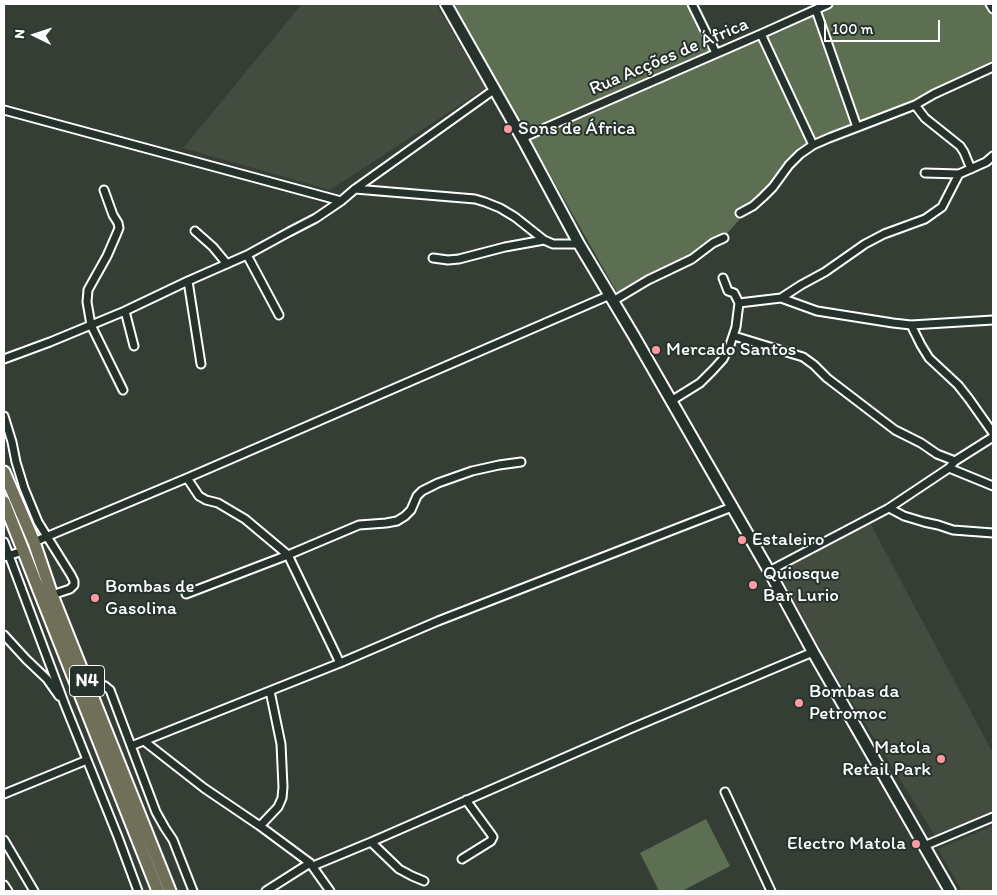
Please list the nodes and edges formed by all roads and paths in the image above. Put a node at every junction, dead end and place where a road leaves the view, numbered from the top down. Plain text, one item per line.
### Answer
1 (446, 4) edge
2 (692, 4) edge
3 (827, 4) edge
4 (990, 4) edge
5 (993, 9) edge
6 (816, 10) junction
7 (761, 34) junction
8 (716, 54) junction
9 (993, 67) edge
10 (495, 89) junction
11 (915, 105) junction
12 (4, 110) edge
13 (857, 127) junction
14 (522, 138) junction
15 (813, 146) junction
16 (993, 156) edge
17 (990, 162) edge
18 (971, 168) junction
19 (925, 173) dead end
20 (959, 174) junction
21 (355, 189) junction
22 (104, 190) dead end
23 (341, 201) junction
24 (740, 213) dead end
25 (195, 231) dead end
26 (724, 238) dead end
27 (544, 240) junction
28 (579, 244) junction
29 (247, 255) junction
30 (433, 258) dead end
31 (227, 264) junction
32 (723, 278) dead end
33 (188, 281) junction
34 (612, 298) junction
35 (781, 298) junction
36 (739, 303) junction
37 (125, 312) junction
38 (279, 315) dead end
39 (993, 320) edge
40 (91, 325) junction
41 (911, 325) junction
42 (734, 336) junction
43 (134, 346) dead end
44 (4, 359) edge
45 (201, 364) dead end
46 (123, 390) dead end
47 (671, 401) junction
48 (4, 416) edge
49 (993, 433) edge
50 (993, 438) edge
51 (955, 461) junction
52 (521, 462) dead end
53 (949, 468) junction
54 (4, 472) edge
55 (187, 478) junction
56 (993, 486) edge
57 (4, 502) edge
58 (732, 507) junction
59 (890, 508) junction
60 (992, 535) edge
61 (47, 537) junction
62 (4, 542) edge
63 (34, 542) junction
64 (23, 551) junction
65 (288, 555) junction
66 (6, 556) edge
67 (770, 572) junction
68 (52, 594) junction
69 (186, 594) dead end
70 (4, 635) edge
71 (813, 652) junction
72 (340, 663) junction
73 (270, 691) junction
74 (92, 695) junction
75 (65, 705) junction
76 (144, 740) junction
77 (131, 746) junction
78 (88, 760) junction
79 (725, 792) dead end
80 (4, 794) edge
81 (466, 800) junction
82 (993, 817) edge
83 (260, 826) junction
84 (4, 840) edge
85 (371, 842) junction
86 (924, 846) junction
87 (462, 859) dead end
88 (311, 865) junction
89 (424, 881) dead end
90 (4, 884) edge
91 (8, 891) edge
92 (34, 891) edge
93 (138, 891) edge
94 (158, 891) edge
95 (170, 891) edge
96 (193, 891) edge
97 (266, 891) edge
98 (330, 891) edge
99 (771, 891) edge
100 (950, 891) edge

1 - 10 main road
2 - 8 street
3 - 6 street, Rua Acções de África
4 - 5 street
6 - 7 street, Rua Acções de África
6 - 13 street
7 - 8 street, Rua Acções de África
7 - 15 street
8 - 14 street, Rua Acções de África
9 - 11 street
10 - 14 main road
10 - 21 street
11 - 13 street
11 - 18 street
12 - 23 street
13 - 15 street
14 - 28 main road
15 - 24 street
16 - 17 street
17 - 18 street
18 - 20 street
19 - 20 street
20 - 35 street
21 - 23 street
21 - 27 street
22 - 40 street
23 - 29 street
25 - 31 street
26 - 34 street
27 - 28 street
27 - 30 street
28 - 34 main road
29 - 31 street
29 - 38 street
31 - 33 street
32 - 36 street
33 - 37 street
33 - 45 street
34 - 47 main road
34 - 55 street
35 - 36 street
35 - 41 street
36 - 42 street
37 - 40 street
37 - 43 street
39 - 41 street
40 - 44 street
40 - 46 street
41 - 49 street
42 - 47 street
42 - 51 street
47 - 58 main road
48 - 61 street
50 - 51 street
51 - 53 street
52 - 65 street
53 - 56 street
53 - 59 street
54 - 63 highway, N4
55 - 61 street
55 - 65 street
57 - 64 highway, N4
58 - 67 main road
58 - 72 street
59 - 60 street
59 - 67 street
61 - 63 street
61 - 68 street
62 - 66 street
63 - 68 highway, N4
64 - 66 street
64 - 94 highway, N4
65 - 69 street
65 - 72 street
66 - 75 street
67 - 71 main road
68 - 74 highway, N4
70 - 75 street
71 - 81 street
71 - 86 main road
72 - 73 street
73 - 76 street
73 - 83 street
74 - 77 street
74 - 95 highway, N4
75 - 78 street
76 - 77 street
76 - 83 street
77 - 96 street
78 - 80 street
78 - 93 street
79 - 99 street
81 - 85 street
81 - 87 street
82 - 86 street
83 - 88 street
84 - 92 street
85 - 88 street
85 - 89 street
86 - 100 main road
88 - 97 street
88 - 98 street
90 - 91 street

